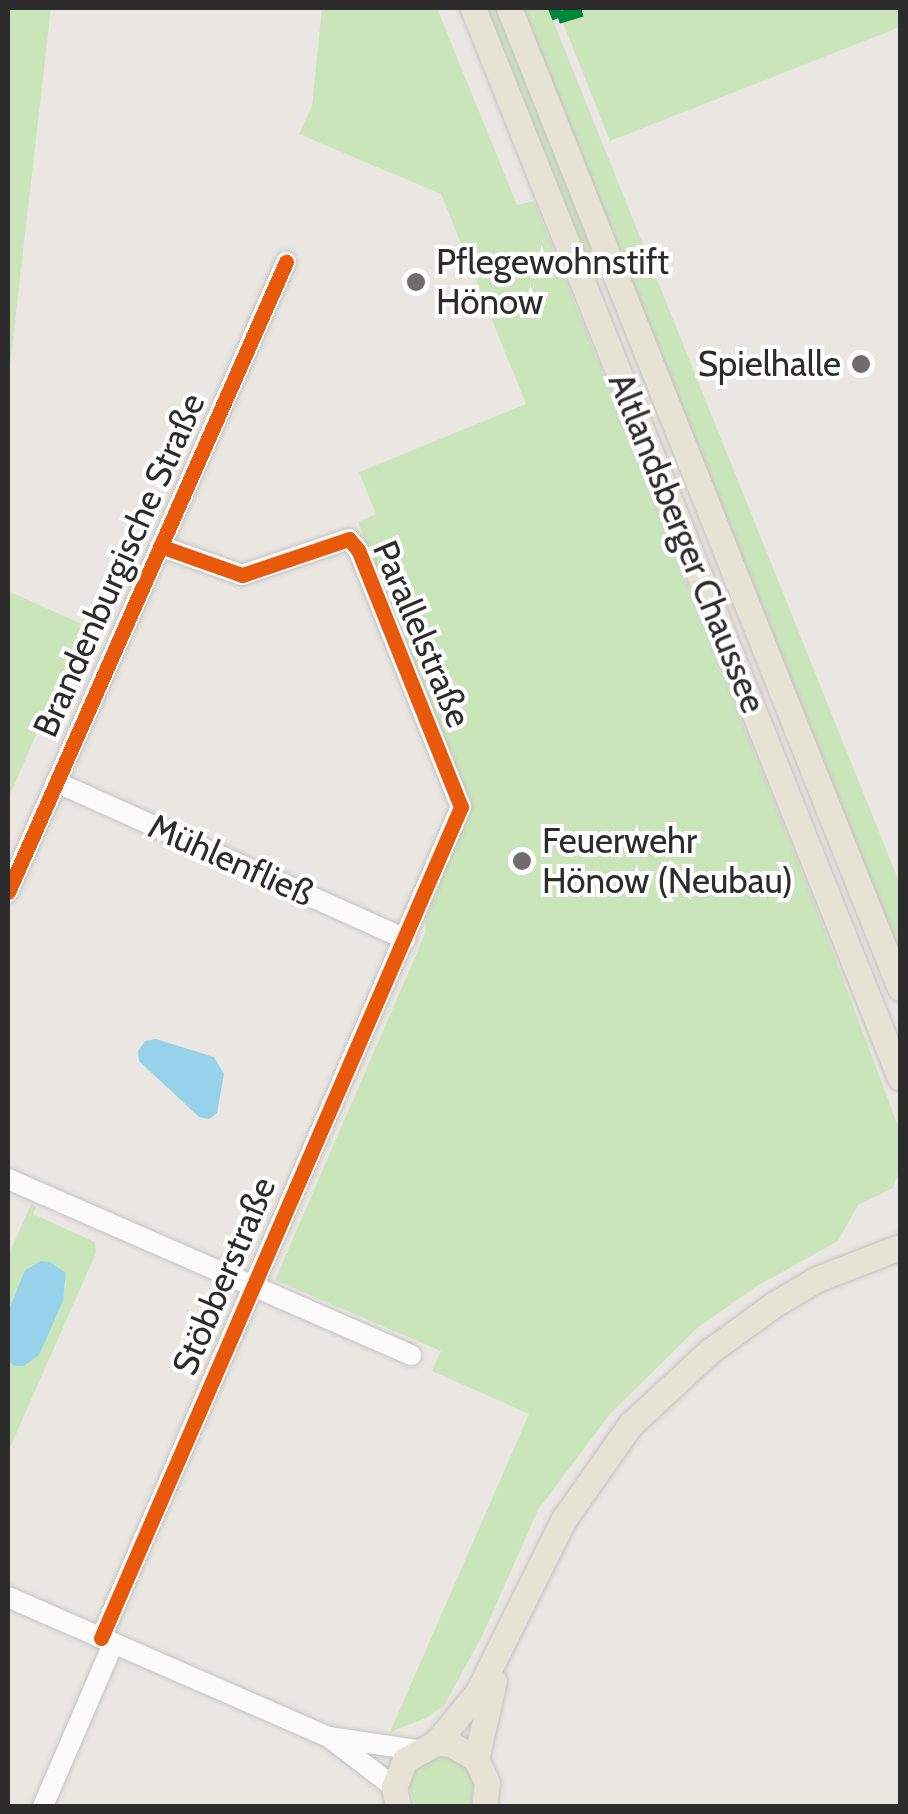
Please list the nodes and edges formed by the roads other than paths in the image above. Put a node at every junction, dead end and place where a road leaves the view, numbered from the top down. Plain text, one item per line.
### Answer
1 (473, 8) edge
2 (509, 8) edge
3 (286, 262) dead end
4 (160, 546) junction
5 (56, 782) junction
6 (8, 892) edge
7 (405, 938) junction
8 (900, 988) edge
9 (900, 1078) edge
10 (8, 1179) edge
11 (900, 1247) edge
12 (250, 1289) junction
13 (412, 1356) dead end
14 (8, 1597) edge
15 (506, 1640) junction
16 (107, 1641) junction
17 (329, 1737) junction
18 (426, 1746) junction
19 (476, 1758) junction
20 (396, 1797) edge
21 (42, 1806) edge
22 (484, 1806) edge

1 - 9 main road, Altlandsberger Chaussee
2 - 8 main road, Altlandsberger Chaussee
3 - 4 street, Brandenburgische Straße
4 - 5 street, Brandenburgische Straße
4 - 7 street, Parallelstraße
5 - 6 street, Brandenburgische Straße
5 - 7 street, Mühlenfließ
7 - 12 street, Stöbberstraße
10 - 12 street
11 - 15 main road
12 - 13 street
12 - 16 street, Stöbberstraße
14 - 16 street
15 - 18 main road
15 - 19 main road
16 - 17 street
16 - 21 street, Stöbberstraße
17 - 18 street
17 - 20 street
18 - 19 main road
18 - 20 main road
19 - 22 main road

